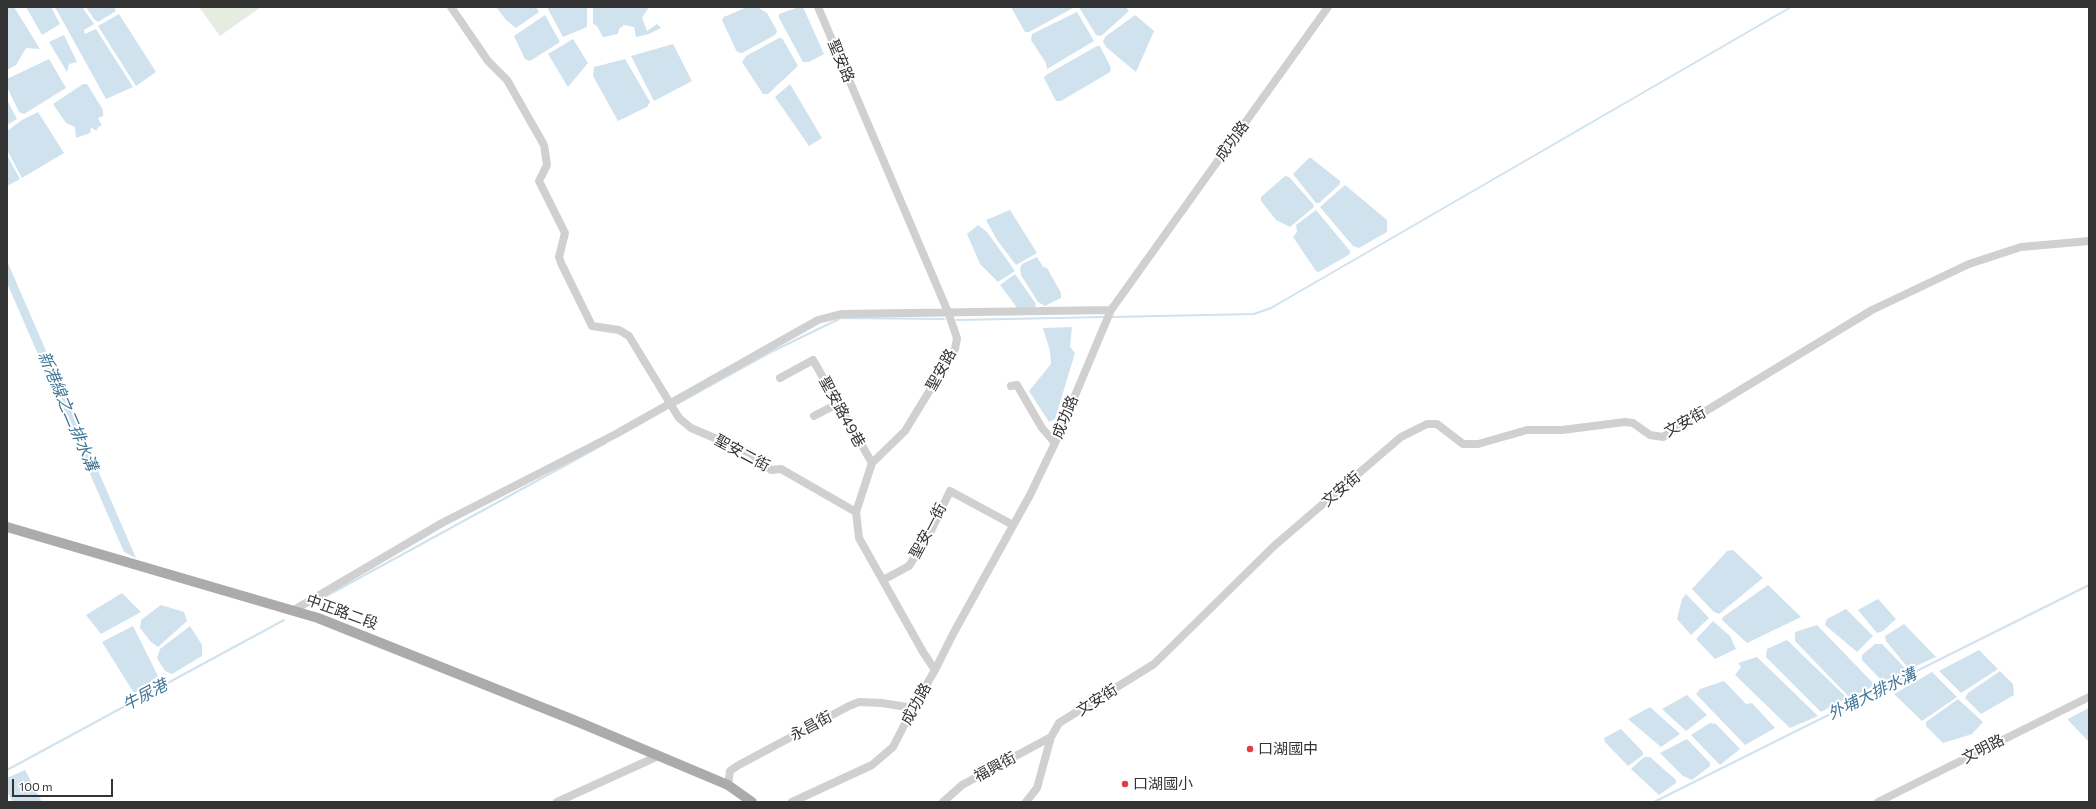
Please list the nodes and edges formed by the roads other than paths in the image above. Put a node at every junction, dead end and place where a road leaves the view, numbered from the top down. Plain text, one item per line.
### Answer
1 (451, 7) edge
2 (818, 7) edge
3 (1328, 7) edge
4 (2089, 241) edge
5 (948, 312) junction
6 (1108, 314) junction
7 (780, 378) dead end
8 (1011, 386) dead end
9 (837, 404) junction
10 (672, 405) junction
11 (814, 416) dead end
12 (1055, 443) junction
13 (872, 463) junction
14 (856, 512) junction
15 (1013, 525) junction
16 (7, 527) edge
17 (883, 580) junction
18 (294, 610) junction
19 (935, 670) junction
20 (2089, 697) edge
21 (913, 708) junction
22 (1051, 738) junction
23 (656, 757) junction
24 (728, 786) junction
25 (557, 802) edge
26 (752, 802) edge
27 (792, 802) edge
28 (942, 802) edge
29 (1026, 802) edge
30 (1878, 802) edge

1 - 10 street, 聖安二街
2 - 5 street, 聖安路
3 - 6 street, 成功路
4 - 22 street, 文安街
5 - 6 street
5 - 10 street
5 - 13 street, 聖安路
6 - 12 street, 成功路
7 - 9 street, 聖安路49巷
8 - 12 street
9 - 11 street
9 - 13 street, 聖安路49巷
10 - 14 street, 聖安二街
10 - 18 street
12 - 15 street, 成功路
13 - 14 street, 聖安路
14 - 17 street, 聖安路
15 - 17 street, 聖安一街
15 - 19 street, 成功路
16 - 18 main road, 中正路二段
17 - 19 street, 聖安路
18 - 23 main road, 中正路二段
19 - 21 street, 成功路
20 - 30 street, 文明路
21 - 24 street, 永昌街
21 - 27 street, 成功路
22 - 28 street, 福興街
22 - 29 street, 文安街
23 - 24 main road, 中正路二段
23 - 25 street
24 - 26 main road, 中正路二段

